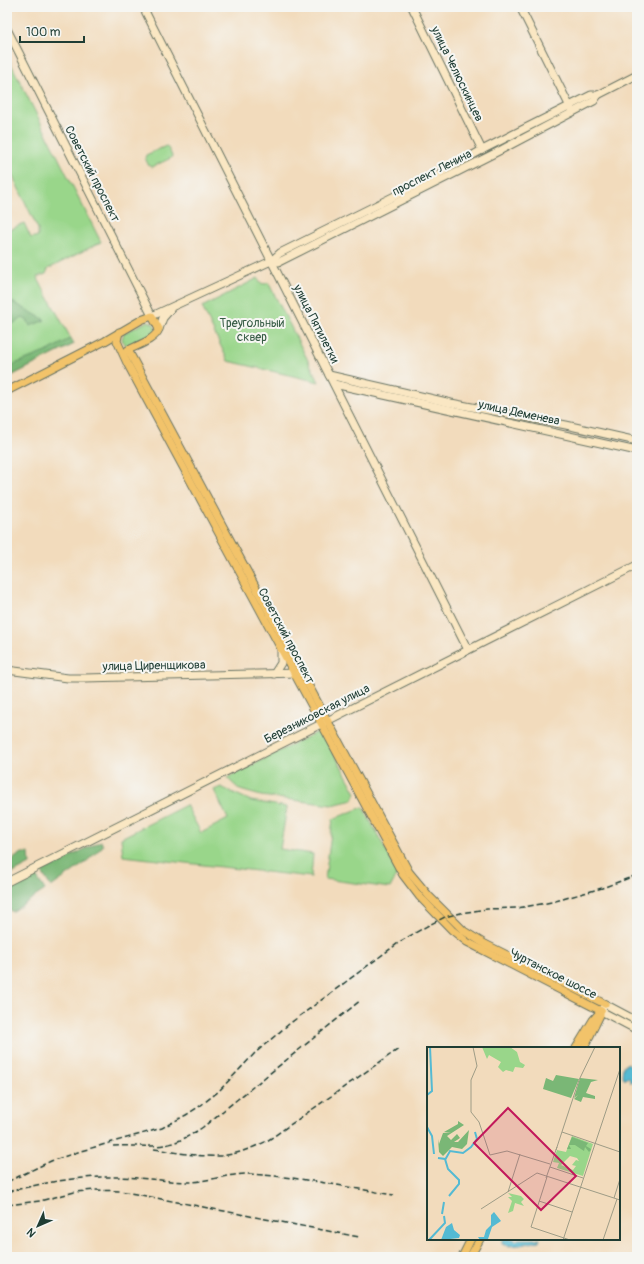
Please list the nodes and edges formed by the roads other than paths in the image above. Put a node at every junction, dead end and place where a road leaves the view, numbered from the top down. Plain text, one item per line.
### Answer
1 (143, 7) edge
2 (412, 7) edge
3 (520, 7) edge
4 (7, 29) edge
5 (637, 75) edge
6 (572, 109) junction
7 (482, 150) junction
8 (271, 261) junction
9 (174, 306) junction
10 (152, 316) junction
11 (159, 329) junction
12 (119, 332) junction
13 (105, 341) junction
14 (118, 346) junction
15 (128, 350) junction
16 (329, 375) junction
17 (334, 384) junction
18 (398, 390) junction
19 (7, 391) edge
20 (396, 398) junction
21 (637, 441) edge
22 (637, 451) edge
23 (637, 565) edge
24 (281, 650) junction
25 (468, 650) junction
26 (7, 670) edge
27 (302, 673) junction
28 (274, 674) junction
29 (294, 674) junction
30 (324, 723) junction
31 (7, 882) edge
32 (419, 896) junction
33 (429, 896) junction
34 (460, 936) joint
35 (603, 1008) junction
36 (637, 1021) edge
37 (637, 1030) edge
38 (577, 1047) edge
39 (584, 1047) edge
40 (470, 1240) edge
41 (479, 1240) edge
42 (462, 1257) edge
43 (470, 1257) edge

1 - 8 main road, улица Пятилетки
2 - 7 main road, улица Челюскинцев
3 - 6 main road
4 - 10 main road, Советский проспект
5 - 6 main road, проспект Ленина
6 - 7 main road, проспект Ленина
6 - 8 main road, проспект Ленина
7 - 8 main road, проспект Ленина
8 - 9 main road, проспект Ленина
8 - 16 main road, улица Пятилетки
9 - 10 main road, проспект Ленина
9 - 11 main road, проспект Ленина
10 - 11 main road, Советский проспект
10 - 12 main road, проспект Ленина
11 - 15 main road, проспект Ленина
12 - 13 main road, проспект Ленина
12 - 14 main road
13 - 14 main road
13 - 19 main road, проспект Ленина
14 - 15 main road
14 - 24 main road, Советский проспект
15 - 27 main road, Советский проспект
16 - 17 main road, улица Пятилетки
16 - 18 main road, улица Деменева
17 - 20 main road, улица Деменева
17 - 25 main road, улица Пятилетки
18 - 20 main road
18 - 21 main road, улица Деменева
20 - 22 main road, улица Деменева
23 - 25 main road, Березниковская улица
24 - 28 main road
24 - 29 main road, Советский проспект
25 - 30 main road, Березниковская улица
26 - 28 main road, улица Циренщикова
27 - 29 main road, улица Циренщикова
27 - 30 main road, Советский проспект
28 - 29 main road, улица Циренщикова
29 - 30 main road, Советский проспект
30 - 31 main road, Березниковская улица
30 - 32 main road, Советский проспект
30 - 33 main road, Советский проспект
32 - 33 main road
32 - 34 main road, Советский проспект
33 - 35 main road, Чуртанское шоссе
34 - 35 main road, Чуртанское шоссе
35 - 36 main road, Чуртанское шоссе
35 - 37 main road, Чуртанское шоссе
35 - 38 main road
35 - 39 main road
40 - 42 main road
41 - 43 main road

